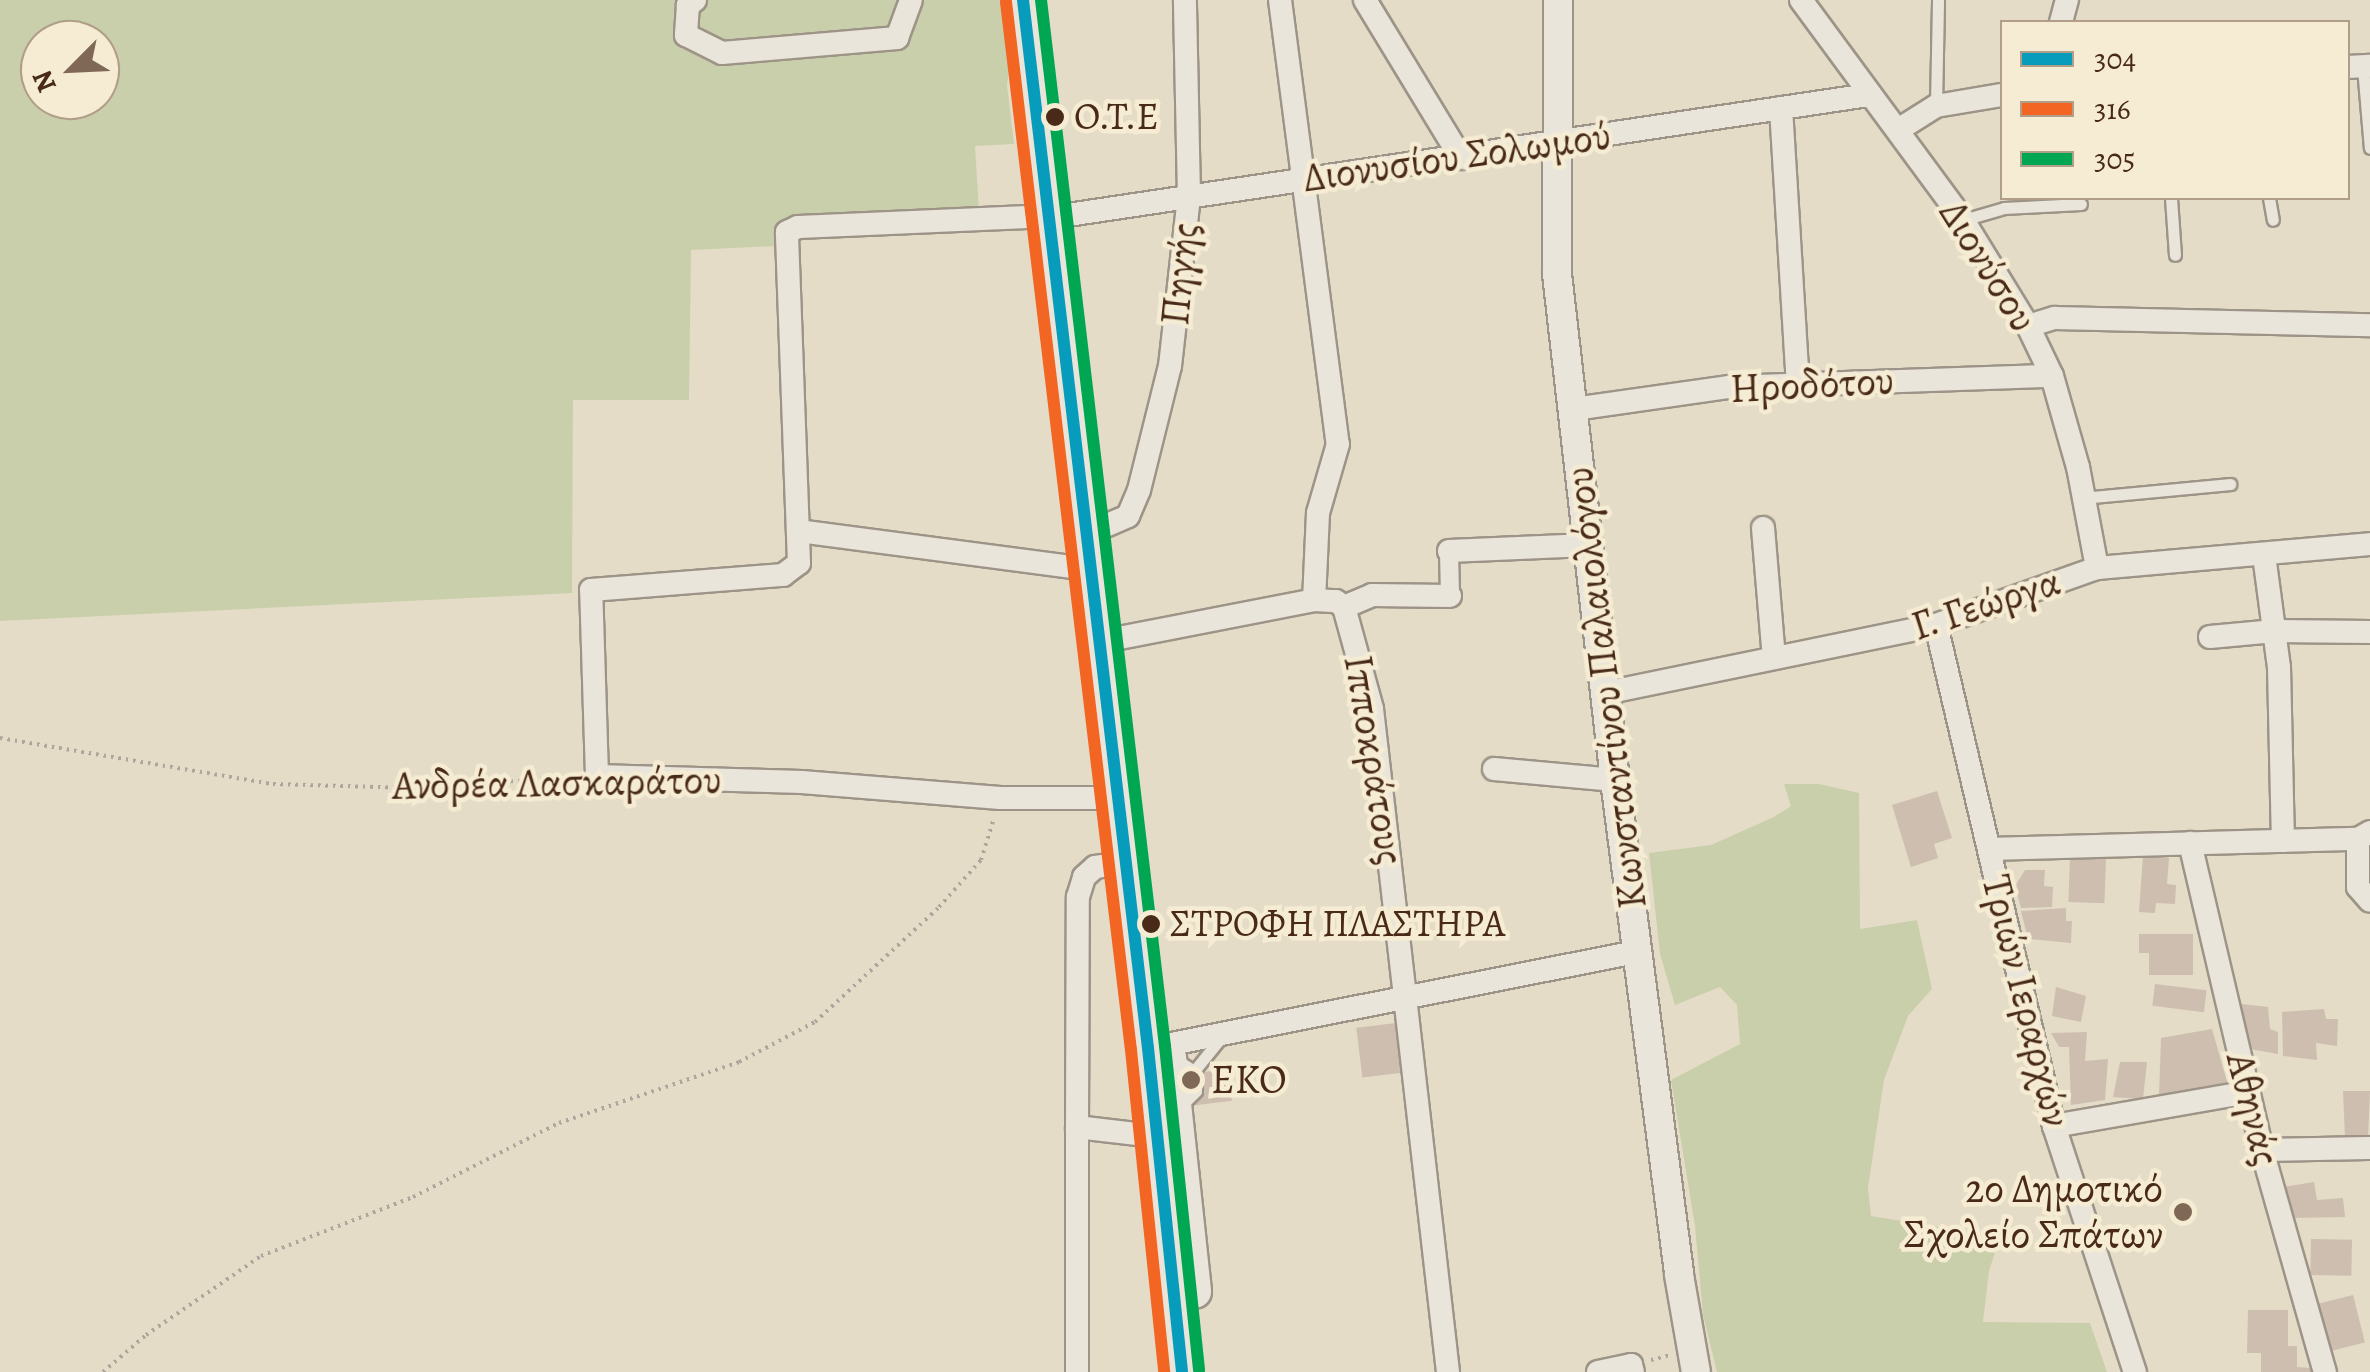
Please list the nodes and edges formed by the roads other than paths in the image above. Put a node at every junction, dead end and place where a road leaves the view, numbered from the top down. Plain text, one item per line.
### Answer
1 (695, 0) edge
2 (912, 0) edge
3 (1022, 0) edge
4 (1044, 0) edge
5 (1185, 0) edge
6 (1280, 0) edge
7 (1365, 0) edge
8 (1558, 0) edge
9 (1802, 0) edge
10 (1938, 0) edge
11 (2360, 67) edge
12 (1868, 94) junction
13 (2000, 95) edge
14 (1936, 106) junction
15 (1781, 108) junction
16 (1898, 130) junction
17 (1557, 142) junction
18 (2370, 148) edge
19 (1461, 158) junction
20 (1303, 180) junction
21 (1189, 196) junction
22 (2172, 200) edge
23 (2269, 200) edge
24 (2080, 204) dead end
25 (1056, 216) junction
26 (1963, 220) junction
27 (2272, 220) dead end
28 (2175, 255) dead end
29 (2370, 325) edge
30 (2028, 326) junction
31 (2052, 376) junction
32 (1798, 383) junction
33 (1574, 409) junction
34 (2230, 484) dead end
35 (2082, 498) junction
36 (1105, 526) junction
37 (1763, 528) dead end
38 (799, 531) junction
39 (2370, 544) edge
40 (1588, 546) junction
41 (1449, 551) joint
42 (2264, 556) junction
43 (1088, 568) junction
44 (2098, 568) junction
45 (1450, 596) joint
46 (1314, 600) junction
47 (1344, 607) junction
48 (1936, 625) junction
49 (2275, 631) junction
50 (2370, 632) edge
51 (2210, 637) dead end
52 (1119, 638) junction
53 (1774, 658) junction
54 (1605, 693) junction
55 (1494, 769) dead end
56 (1615, 780) junction
57 (1117, 798) junction
58 (2364, 836) edge
59 (2283, 842) junction
60 (2190, 843) junction
61 (1989, 849) junction
62 (1125, 863) junction
63 (2370, 901) edge
64 (1638, 952) junction
65 (1406, 998) junction
66 (1224, 1034) junction
67 (1170, 1055) junction
68 (2248, 1092) junction
69 (1165, 1124) junction
70 (2054, 1126) junction
71 (1077, 1127) junction
72 (2370, 1148) edge
73 (2262, 1150) junction
74 (1693, 1361) edge
75 (1632, 1369) edge
76 (1077, 1372) edge
77 (1182, 1372) edge
78 (1203, 1372) edge
79 (1448, 1372) edge
80 (1598, 1372) edge
81 (2134, 1372) edge
82 (2324, 1372) edge

1 - 2 street
3 - 25 main road
4 - 25 main road
5 - 21 street, Πηγής
6 - 20 street
7 - 19 street
8 - 17 street, Κωνσταντίνου Παλαιολόγου
9 - 12 street, Διονύσου
10 - 14 lane
11 - 18 lane
12 - 15 street, Διονυσίου Σολωμού
12 - 16 street, Διονύσου
13 - 14 street
14 - 16 street
15 - 17 street, Διονυσίου Σολωμού
15 - 32 street
16 - 26 street, Διονύσου
17 - 19 street, Διονυσίου Σολωμού
17 - 33 street, Κωνσταντίνου Παλαιολόγου
19 - 20 street, Διονυσίου Σολωμού
20 - 21 street, Διονυσίου Σολωμού
20 - 46 street
21 - 25 street, Διονυσίου Σολωμού
21 - 36 street, Πηγής
22 - 28 lane
23 - 27 lane
24 - 26 lane
25 - 36 main road
25 - 38 street, Διονυσίου Σολωμού
25 - 43 main road
26 - 30 street, Διονύσου
29 - 30 street
30 - 31 street, Διονύσου
31 - 32 street, Ηροδότου
31 - 35 street, Διονύσου
32 - 33 street, Ηροδότου
33 - 40 street, Κωνσταντίνου Παλαιολόγου
34 - 35 lane
35 - 44 street, Διονύσου
36 - 52 main road
37 - 53 street
38 - 43 street
38 - 57 street, Ανδρέα Λασκαράτου
39 - 42 street, Γ. Γεώργα
40 - 41 street
40 - 54 street, Κωνσταντίνου Παλαιολόγου
41 - 45 street
42 - 44 street, Γ. Γεώργα
42 - 49 street
43 - 57 main road
44 - 48 street, Γ. Γεώργα
45 - 47 street
46 - 47 street, Ιπποκράτους
46 - 52 street
47 - 65 street, Ιπποκράτους
48 - 53 street, Γ. Γεώργα
48 - 61 street, Τριών Ιεραρχών
49 - 50 street
49 - 51 street
49 - 59 street
52 - 67 main road
53 - 54 street, Γ. Γεώργα
54 - 56 street, Κωνσταντίνου Παλαιολόγου
55 - 56 street
56 - 64 street, Κωνσταντίνου Παλαιολόγου
57 - 62 main road
58 - 59 street
58 - 63 street
59 - 60 street
60 - 61 street
60 - 68 street, Αθηνάς
61 - 70 street, Τριών Ιεραρχών
62 - 67 main road
62 - 71 street
64 - 65 street
64 - 74 street, Κωνσταντίνου Παλαιολόγου
65 - 66 street
65 - 79 street, Ιπποκράτους
66 - 67 street
66 - 67 lane
67 - 69 main road
67 - 69 lane
68 - 70 street
68 - 73 street, Αθηνάς
69 - 71 street
69 - 77 main road
69 - 78 main road
70 - 81 street, Τριών Ιεραρχών
71 - 76 street
72 - 73 street
73 - 82 street, Αθηνάς
75 - 80 street

